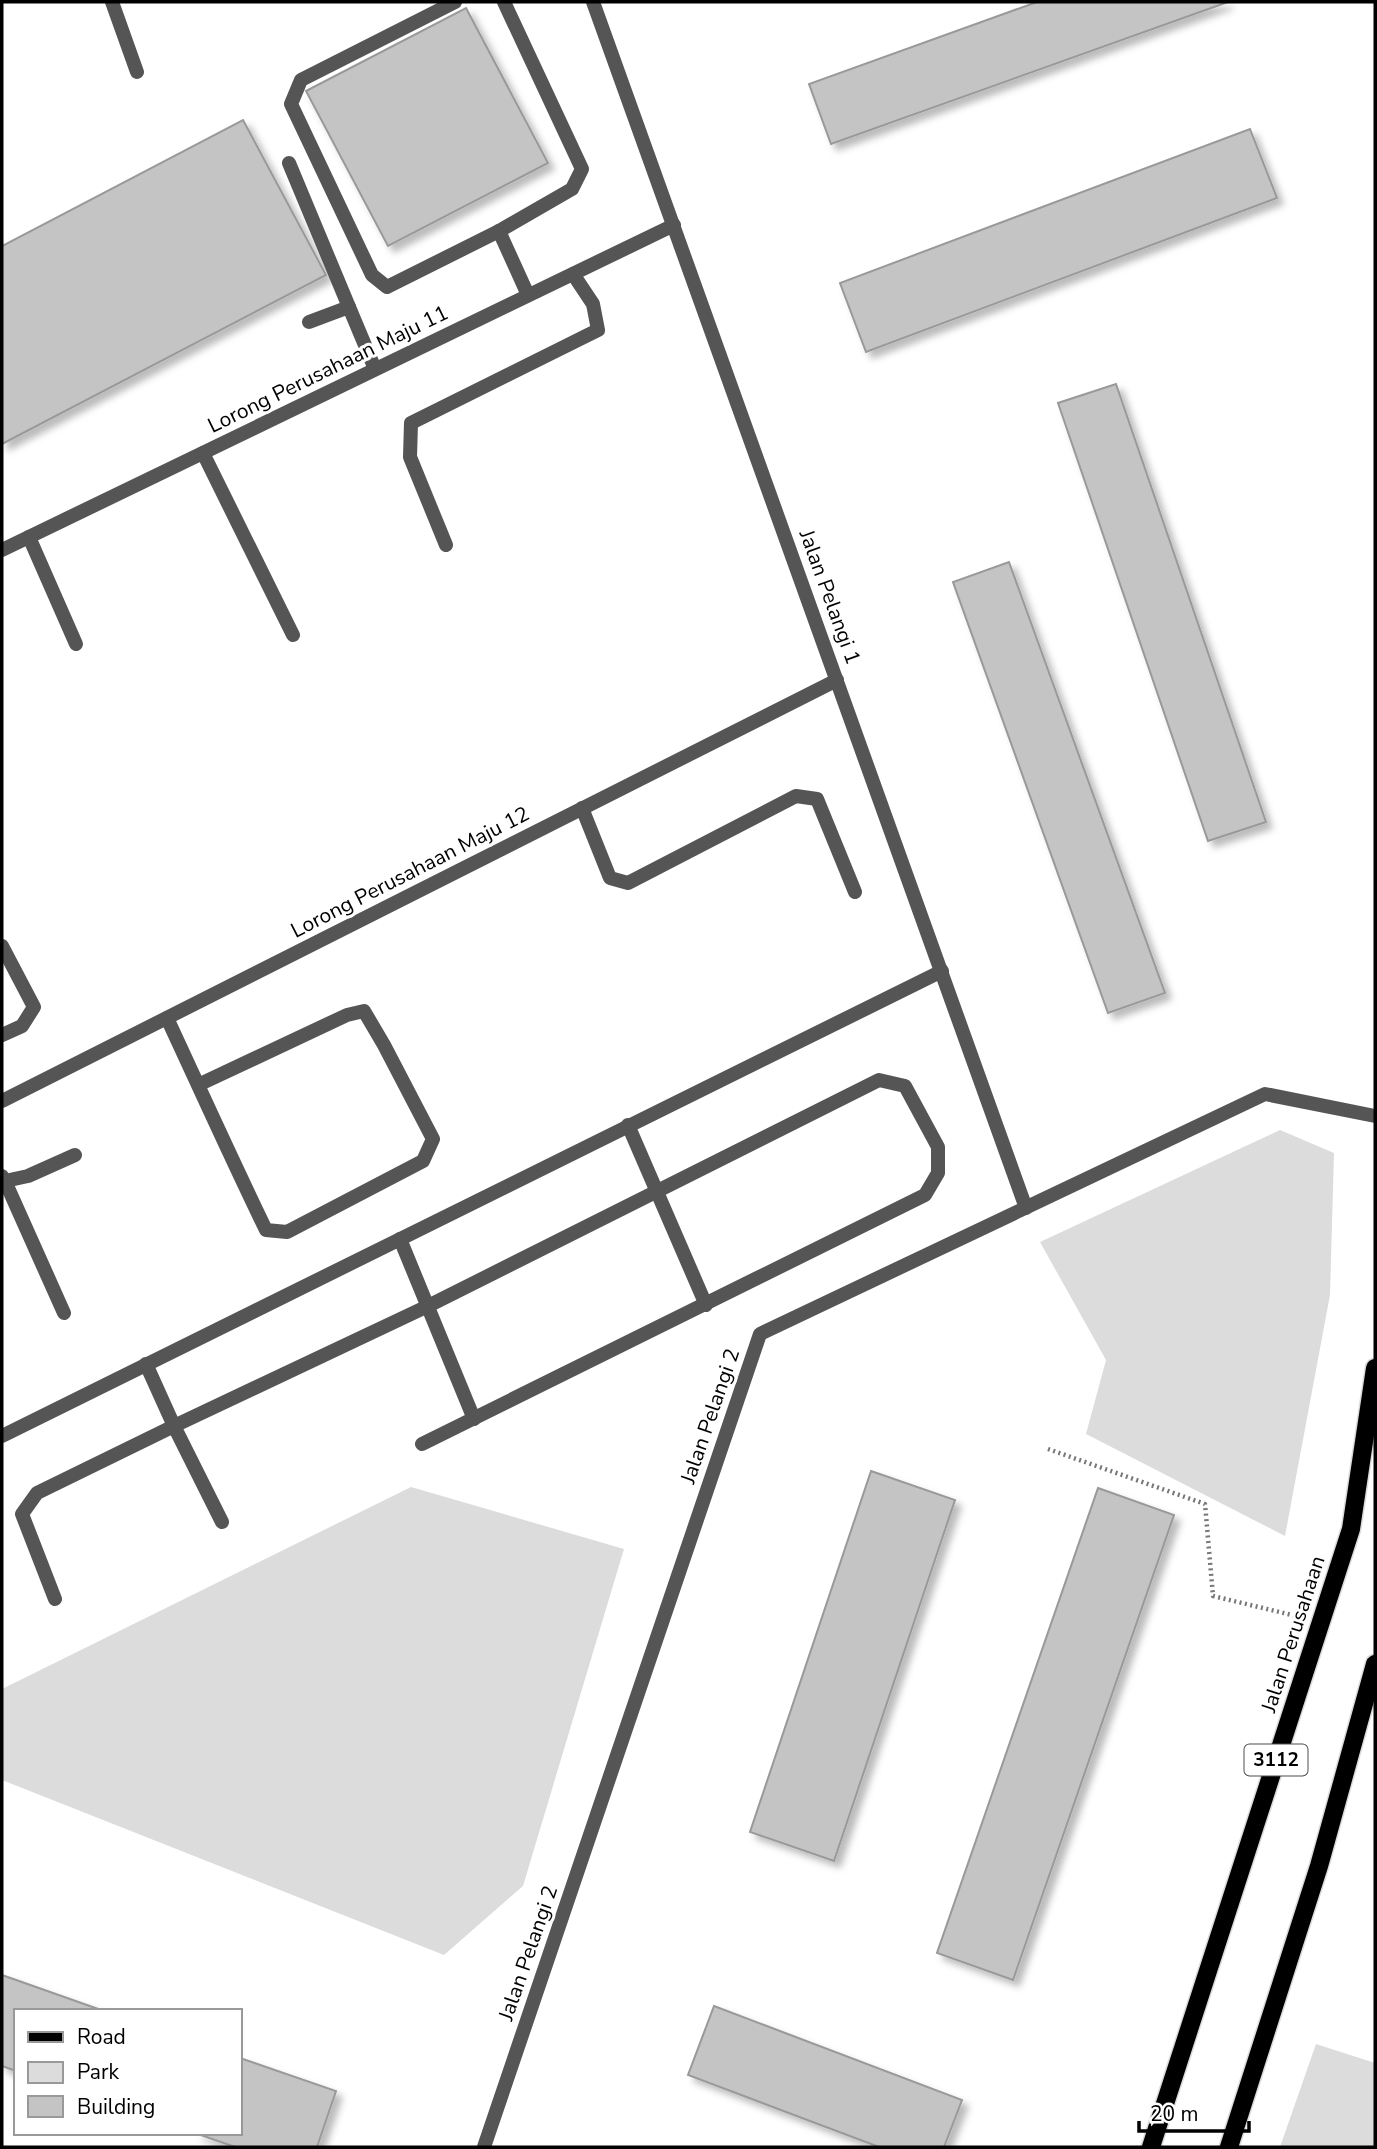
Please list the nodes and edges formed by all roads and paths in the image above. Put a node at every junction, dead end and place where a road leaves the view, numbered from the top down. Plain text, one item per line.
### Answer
1 (112, 2) edge
2 (455, 2) edge
3 (504, 2) edge
4 (593, 2) edge
5 (137, 72) dead end
6 (289, 163) dead end
7 (674, 225) junction
8 (499, 231) junction
9 (573, 274) junction
10 (528, 295) junction
11 (349, 307) junction
12 (309, 322) dead end
13 (376, 369) junction
14 (203, 453) junction
15 (29, 537) junction
16 (446, 545) dead end
17 (2, 550) edge
18 (293, 635) dead end
19 (76, 644) dead end
20 (837, 680) junction
21 (582, 808) junction
22 (855, 892) dead end
23 (2, 946) edge
24 (942, 971) junction
25 (167, 1018) junction
26 (2, 1035) edge
27 (198, 1085) junction
28 (2, 1101) edge
29 (1375, 1116) edge
30 (628, 1125) junction
31 (75, 1155) dead end
32 (3, 1179) edge
33 (657, 1192) junction
34 (1026, 1208) junction
35 (400, 1239) junction
36 (706, 1305) junction
37 (428, 1306) junction
38 (64, 1313) dead end
39 (146, 1364) junction
40 (1375, 1367) edge
41 (474, 1419) junction
42 (174, 1426) junction
43 (2, 1436) edge
44 (422, 1444) dead end
45 (1048, 1449) dead end
46 (222, 1522) dead end
47 (55, 1599) dead end
48 (1321, 1622) junction
49 (1375, 1664) edge
50 (484, 2147) edge
51 (1151, 2147) edge
52 (1229, 2147) edge

1 - 5 street
2 - 8 street
3 - 8 street
4 - 7 street, Jalan Pelangi 1
6 - 11 street
7 - 9 street, Lorong Perusahaan Maju 11
7 - 20 street, Jalan Pelangi 1
8 - 10 street
9 - 10 street, Lorong Perusahaan Maju 11
9 - 16 street
10 - 13 street, Lorong Perusahaan Maju 11
11 - 12 street
11 - 13 street
13 - 14 street, Lorong Perusahaan Maju 11
14 - 15 street, Lorong Perusahaan Maju 11
14 - 18 street
15 - 17 street, Lorong Perusahaan Maju 11
15 - 19 street
20 - 21 street, Lorong Perusahaan Maju 12
20 - 24 street, Jalan Pelangi 1
21 - 22 street
21 - 25 street, Lorong Perusahaan Maju 12
23 - 26 street
24 - 30 street
24 - 34 street, Jalan Pelangi 1
25 - 27 street
25 - 28 street, Lorong Perusahaan Maju 12
27 - 27 street
29 - 34 street, Jalan Pelangi 2
30 - 33 street
30 - 35 street
31 - 32 street
32 - 38 street
33 - 36 street
33 - 36 street
33 - 37 street
34 - 50 street, Jalan Pelangi 2
35 - 37 street
35 - 39 street
36 - 41 street
37 - 41 street
37 - 42 street
39 - 42 street
39 - 43 street
40 - 48 main road, Jalan Perusahaan / 3112
41 - 44 street
42 - 46 street
42 - 47 street
45 - 48 path
48 - 51 main road, Jalan Perusahaan / 3112
49 - 52 main road

